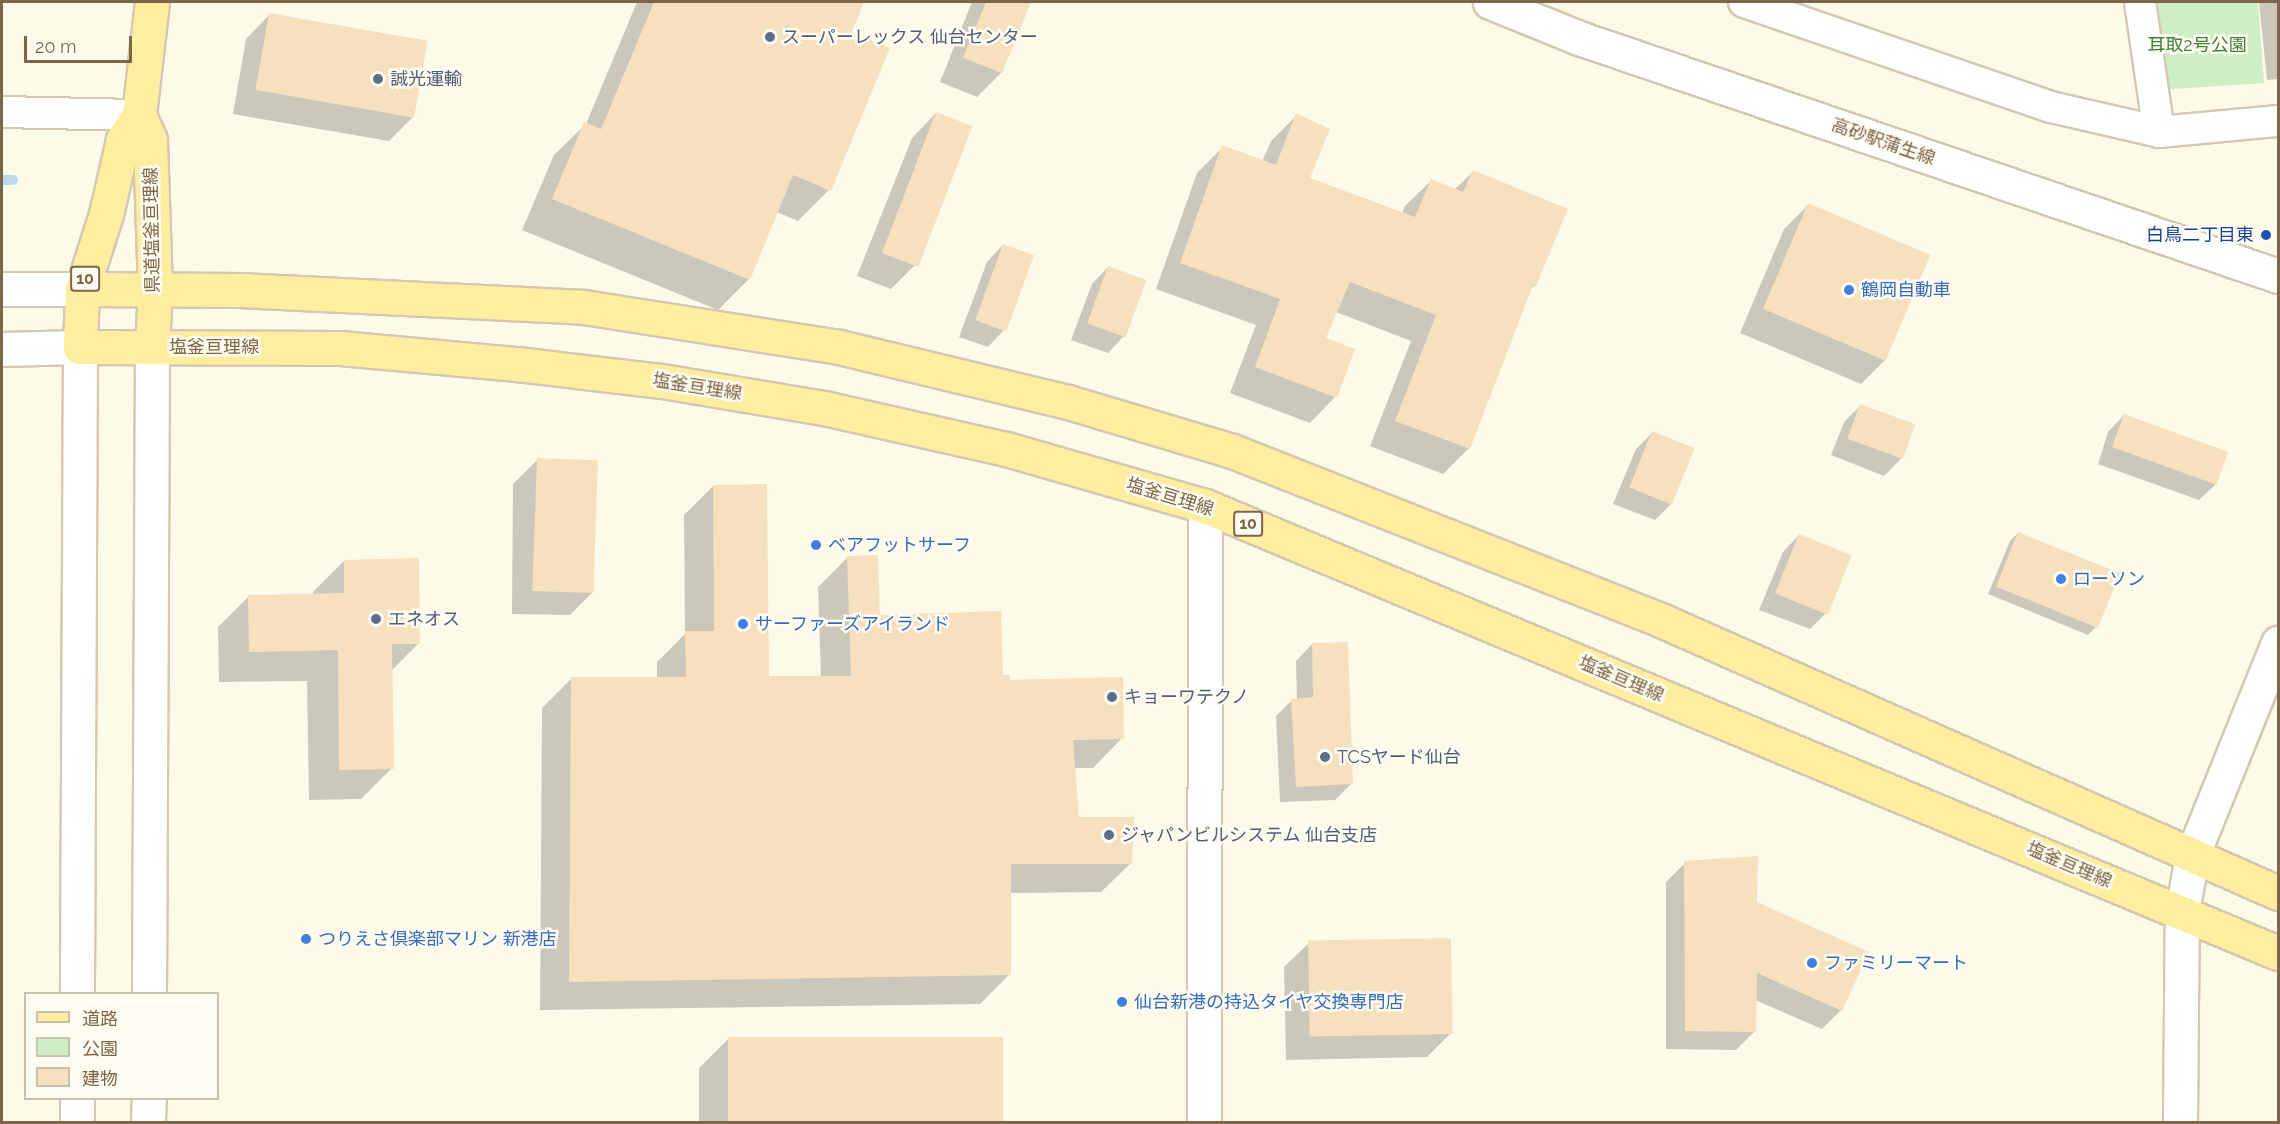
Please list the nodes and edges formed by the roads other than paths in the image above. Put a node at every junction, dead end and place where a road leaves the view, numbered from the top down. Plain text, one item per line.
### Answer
1 (152, 2) edge
2 (1490, 2) edge
3 (1744, 2) edge
4 (2140, 2) edge
5 (2, 112) edge
6 (2278, 121) edge
7 (137, 131) junction
8 (2159, 132) junction
9 (2278, 276) edge
10 (154, 288) junction
11 (82, 289) junction
12 (2, 290) edge
13 (80, 346) junction
14 (152, 347) junction
15 (2, 349) edge
16 (1205, 506) junction
17 (2278, 643) edge
18 (2192, 856) junction
19 (2278, 893) edge
20 (2182, 912) junction
21 (2278, 953) edge
22 (77, 992) edge
23 (149, 992) edge
24 (77, 1100) edge
25 (149, 1100) edge
26 (77, 1122) edge
27 (148, 1122) edge
28 (1204, 1122) edge
29 (2180, 1122) edge

1 - 7 main road, 10
2 - 9 street, 高砂駅蒲生線
3 - 8 street
4 - 8 street
5 - 7 street
6 - 8 street
7 - 10 main road, 県道塩釜亘理線 / 10
7 - 11 main road, 10
10 - 11 main road, 10
10 - 14 main road, 県道塩釜亘理線 / 10
10 - 18 main road, 10
11 - 12 street
11 - 13 main road, 10
13 - 14 main road, 塩釜亘理線 / 10
13 - 15 street
13 - 22 street
14 - 16 main road, 塩釜亘理線 / 10
14 - 23 street
16 - 20 main road, 塩釜亘理線 / 10
16 - 28 street
17 - 18 street
18 - 19 main road, 10
18 - 20 street
20 - 21 main road, 塩釜亘理線 / 10
20 - 29 street
24 - 26 street
25 - 27 street

